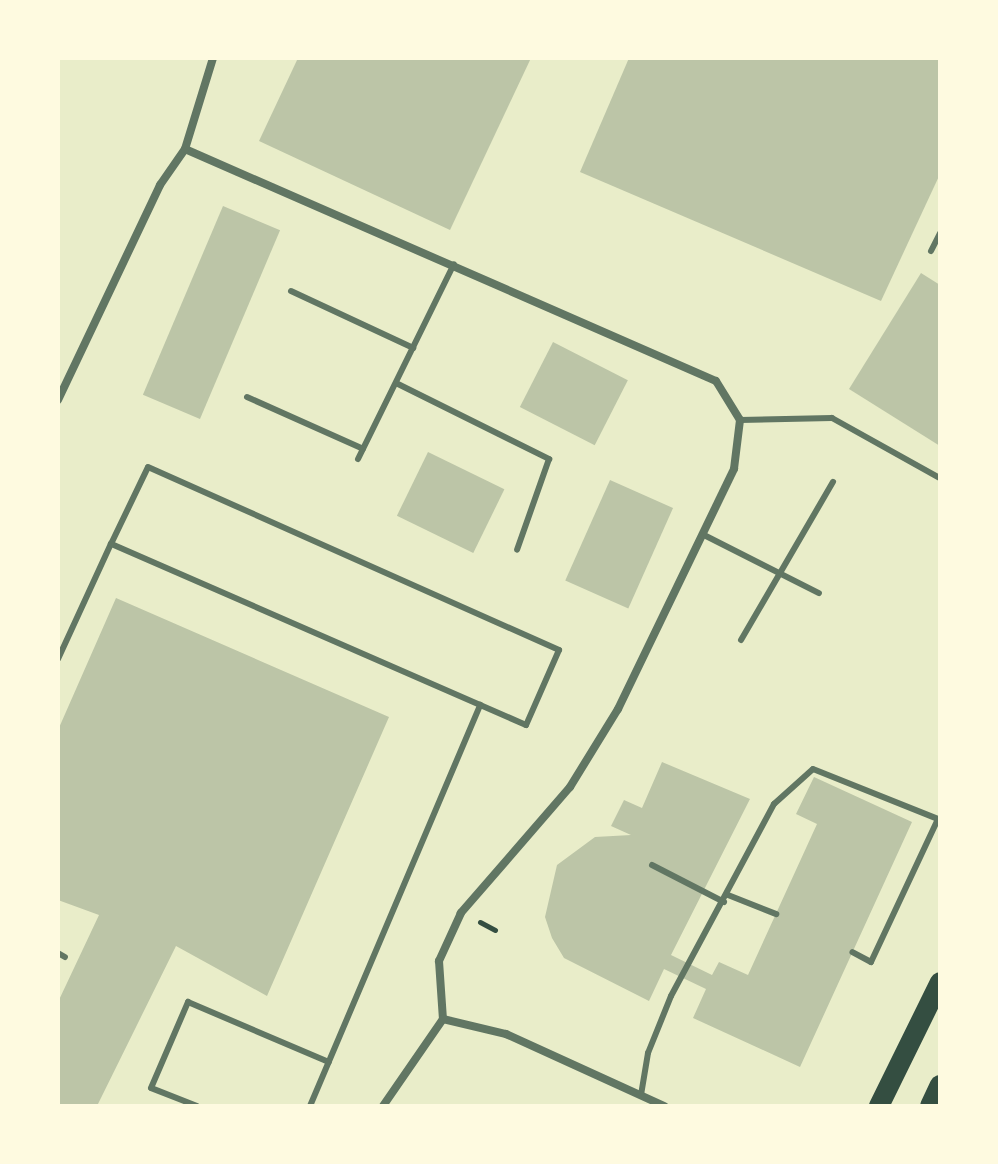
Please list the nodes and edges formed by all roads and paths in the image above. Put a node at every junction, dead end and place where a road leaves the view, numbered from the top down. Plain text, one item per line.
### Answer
1 (213, 58) edge
2 (185, 149) junction
3 (940, 233) edge
4 (931, 251) dead end
5 (454, 264) junction
6 (291, 291) dead end
7 (413, 348) junction
8 (398, 384) junction
9 (247, 397) dead end
10 (58, 400) edge
11 (740, 420) junction
12 (363, 449) junction
13 (358, 459) dead end
14 (940, 478) edge
15 (833, 482) dead end
16 (702, 534) junction
17 (111, 544) junction
18 (517, 550) dead end
19 (782, 574) junction
20 (819, 593) dead end
21 (741, 640) dead end
22 (58, 659) edge
23 (480, 705) junction
24 (652, 865) dead end
25 (728, 895) junction
26 (724, 902) junction
27 (776, 914) dead end
28 (852, 952) dead end
29 (940, 982) edge
30 (443, 1019) junction
31 (329, 1062) junction
32 (940, 1085) edge
33 (641, 1095) junction
34 (197, 1106) edge
35 (310, 1106) edge
36 (383, 1106) edge
37 (664, 1106) edge
38 (879, 1106) edge
39 (930, 1106) edge

1 - 2 street
2 - 5 street
2 - 10 street
3 - 4 lane
5 - 7 lane
5 - 11 street
6 - 7 lane
7 - 8 lane
8 - 12 lane
8 - 18 lane
9 - 12 lane
11 - 14 lane
11 - 16 street
12 - 13 lane
15 - 19 lane
16 - 19 lane
16 - 30 street
17 - 22 lane
17 - 23 lane
17 - 23 lane
19 - 20 lane
19 - 21 lane
23 - 31 lane
24 - 26 lane
25 - 26 lane
25 - 27 lane
25 - 28 lane
26 - 33 lane
29 - 38 main road
30 - 33 street
30 - 36 street
31 - 34 lane
31 - 35 lane
32 - 39 main road
33 - 37 street

